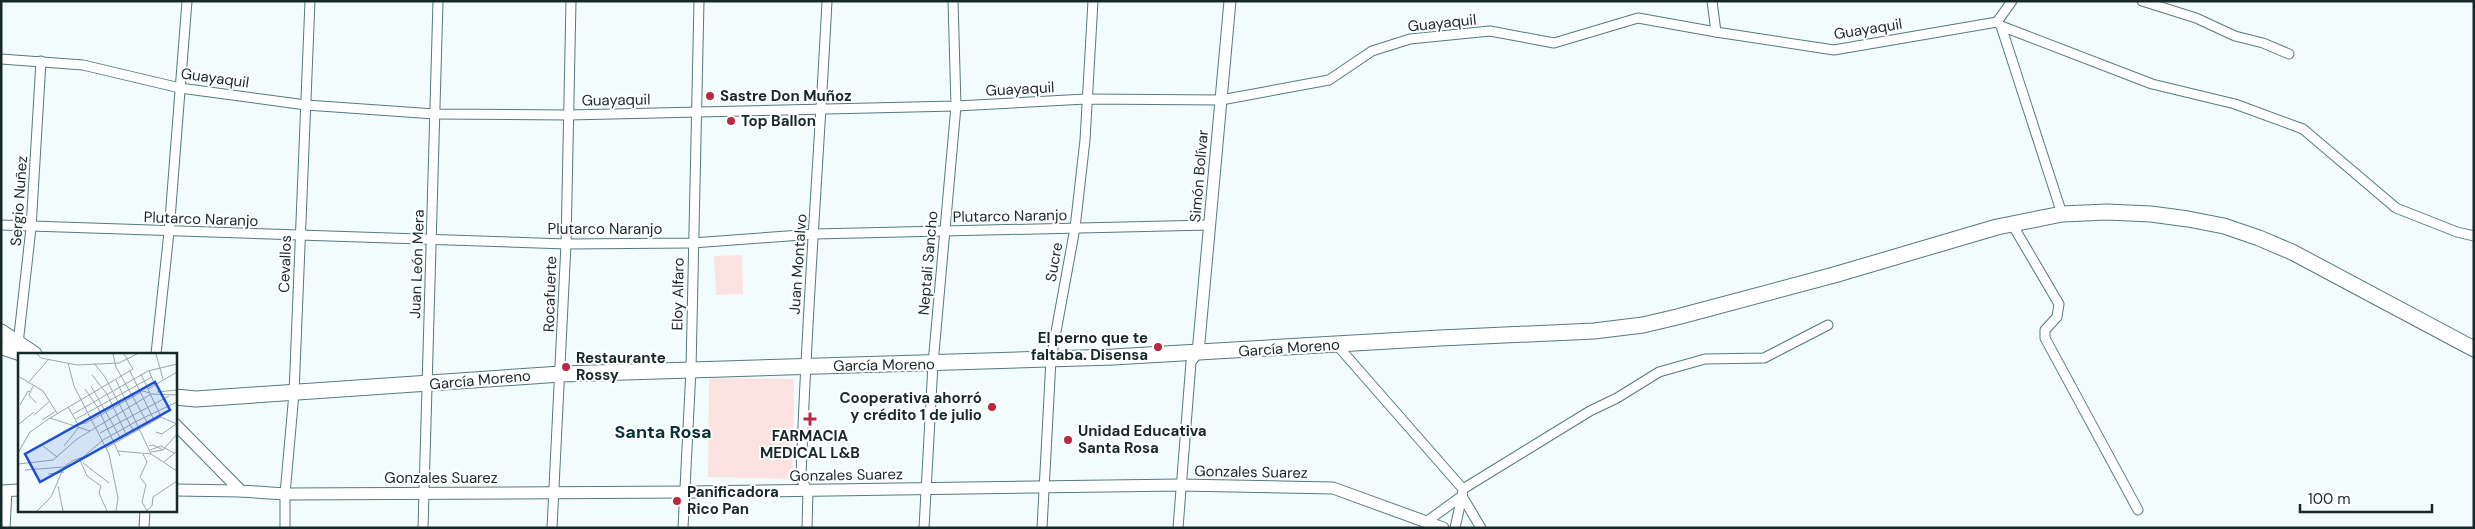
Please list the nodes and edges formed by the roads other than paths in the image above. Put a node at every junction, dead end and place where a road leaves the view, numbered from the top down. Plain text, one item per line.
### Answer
1 (187, 1) edge
2 (310, 1) edge
3 (438, 1) edge
4 (571, 1) edge
5 (700, 1) edge
6 (827, 1) edge
7 (953, 1) edge
8 (1093, 1) edge
9 (1230, 1) edge
10 (1712, 1) edge
11 (2012, 1) edge
12 (2142, 1) edge
13 (1999, 24) junction
14 (1716, 32) junction
15 (2289, 54) dead end
16 (1, 60) edge
17 (41, 61) junction
18 (180, 88) junction
19 (1086, 99) junction
20 (1221, 100) junction
21 (306, 104) junction
22 (956, 106) junction
23 (822, 109) junction
24 (696, 112) junction
25 (435, 114) junction
26 (569, 115) junction
27 (2062, 214) junction
28 (2012, 224) junction
29 (1209, 225) junction
30 (1, 226) edge
31 (32, 228) junction
32 (1075, 228) junction
33 (944, 231) junction
34 (169, 232) junction
35 (815, 234) junction
36 (300, 236) junction
37 (2474, 236) edge
38 (431, 240) junction
39 (692, 243) junction
40 (566, 244) junction
41 (1828, 325) dead end
42 (1, 332) edge
43 (1336, 344) junction
44 (1, 348) edge
45 (19, 349) edge
46 (2474, 349) edge
47 (31, 353) edge
48 (156, 353) edge
49 (1198, 353) junction
50 (1051, 359) junction
51 (934, 364) junction
52 (804, 366) junction
53 (690, 369) junction
54 (561, 374) junction
55 (427, 385) junction
56 (294, 393) junction
57 (176, 397) edge
58 (176, 425) edge
59 (1180, 485) junction
60 (1044, 487) junction
61 (926, 489) junction
62 (9, 490) edge
63 (176, 490) edge
64 (241, 491) junction
65 (808, 491) junction
66 (684, 492) junction
67 (426, 493) junction
68 (554, 493) junction
69 (1462, 493) junction
70 (285, 494) junction
71 (2138, 510) dead end
72 (145, 512) edge
73 (1426, 522) junction
74 (6, 528) edge
75 (144, 528) edge
76 (285, 528) edge
77 (423, 528) edge
78 (552, 528) edge
79 (683, 528) edge
80 (807, 528) edge
81 (924, 528) edge
82 (1042, 528) edge
83 (1178, 528) edge
84 (1443, 528) edge
85 (1455, 528) edge
86 (1481, 528) edge

1 - 18 street
2 - 21 street, Cevallos
3 - 25 street, Juan León Mera
4 - 26 street, Rocafuerte
5 - 24 street, Eloy Alfaro
6 - 23 street, Juan Montalvo
7 - 22 street, Neptali Sancho
8 - 19 street, Sucre
9 - 20 street, Simón Bolívar
10 - 14 street
11 - 13 street
12 - 15 street
13 - 14 street, Guayaquil
13 - 27 street
13 - 37 street
14 - 20 street, Guayaquil
16 - 17 street, Guayaquil
17 - 18 street, Guayaquil
17 - 31 street, Sergio Nuñez
18 - 21 street, Guayaquil
18 - 34 street
19 - 20 street, Guayaquil
19 - 22 street, Guayaquil
19 - 32 street, Sucre
20 - 29 street, Simón Bolívar
21 - 25 street, Guayaquil
21 - 36 street, Cevallos
22 - 23 street, Guayaquil
22 - 33 street, Neptali Sancho
23 - 24 street, Guayaquil
23 - 35 street, Juan Montalvo
24 - 26 street, Guayaquil
24 - 39 street, Eloy Alfaro
25 - 26 street, Guayaquil
25 - 38 street, Juan León Mera
26 - 40 street, Rocafuerte
27 - 28 highway, García Moreno
27 - 46 highway, García Moreno
28 - 43 highway, García Moreno
28 - 71 street
29 - 32 street, Plutarco Naranjo
29 - 49 street, Simón Bolívar
30 - 31 street, Plutarco Naranjo
31 - 34 street, Plutarco Naranjo
31 - 45 street, Sergio Nuñez
32 - 33 street, Plutarco Naranjo
32 - 50 street, Sucre
33 - 35 street, Plutarco Naranjo
33 - 51 street, Neptali Sancho
34 - 36 street, Plutarco Naranjo
34 - 48 street
35 - 39 street, Plutarco Naranjo
35 - 52 street, Juan Montalvo
36 - 38 street, Plutarco Naranjo
36 - 56 street, Cevallos
38 - 40 street, Plutarco Naranjo
38 - 55 street, Juan León Mera
39 - 40 street, Plutarco Naranjo
39 - 53 street, Eloy Alfaro
40 - 54 street, Rocafuerte
41 - 69 street
42 - 45 highway
43 - 49 highway, García Moreno
43 - 69 street
44 - 45 main road
45 - 47 highway
49 - 50 highway, García Moreno
49 - 59 street
50 - 51 highway, García Moreno
50 - 60 street, Sucre
51 - 52 highway, García Moreno
51 - 61 street, Neptali Sancho
52 - 53 highway, García Moreno
52 - 65 street, Juan Montalvo
53 - 54 highway, García Moreno
53 - 66 street, Eloy Alfaro
54 - 55 highway, García Moreno
54 - 68 street, Rocafuerte
55 - 56 highway, García Moreno
55 - 67 street, Juan León Mera
56 - 57 highway, García Moreno
56 - 70 street, Cevallos
58 - 64 street
59 - 60 street, Gonzales Suarez
59 - 73 street, Gonzales Suarez
59 - 83 street
60 - 61 street, Gonzales Suarez
60 - 82 street, Sucre
61 - 65 street, Gonzales Suarez
61 - 81 street, Neptali Sancho
62 - 74 street
63 - 64 street, Gonzales Suarez
64 - 70 street, Gonzales Suarez
65 - 66 street, Gonzales Suarez
65 - 80 street, Juan Montalvo
66 - 68 street, Gonzales Suarez
66 - 79 street, Eloy Alfaro
67 - 68 street, Gonzales Suarez
67 - 70 street, Gonzales Suarez
67 - 77 street, Juan León Mera
68 - 78 street, Rocafuerte
69 - 73 street
69 - 85 street
69 - 86 street
70 - 76 street, Cevallos
72 - 75 street
73 - 84 street, Gonzales Suarez

